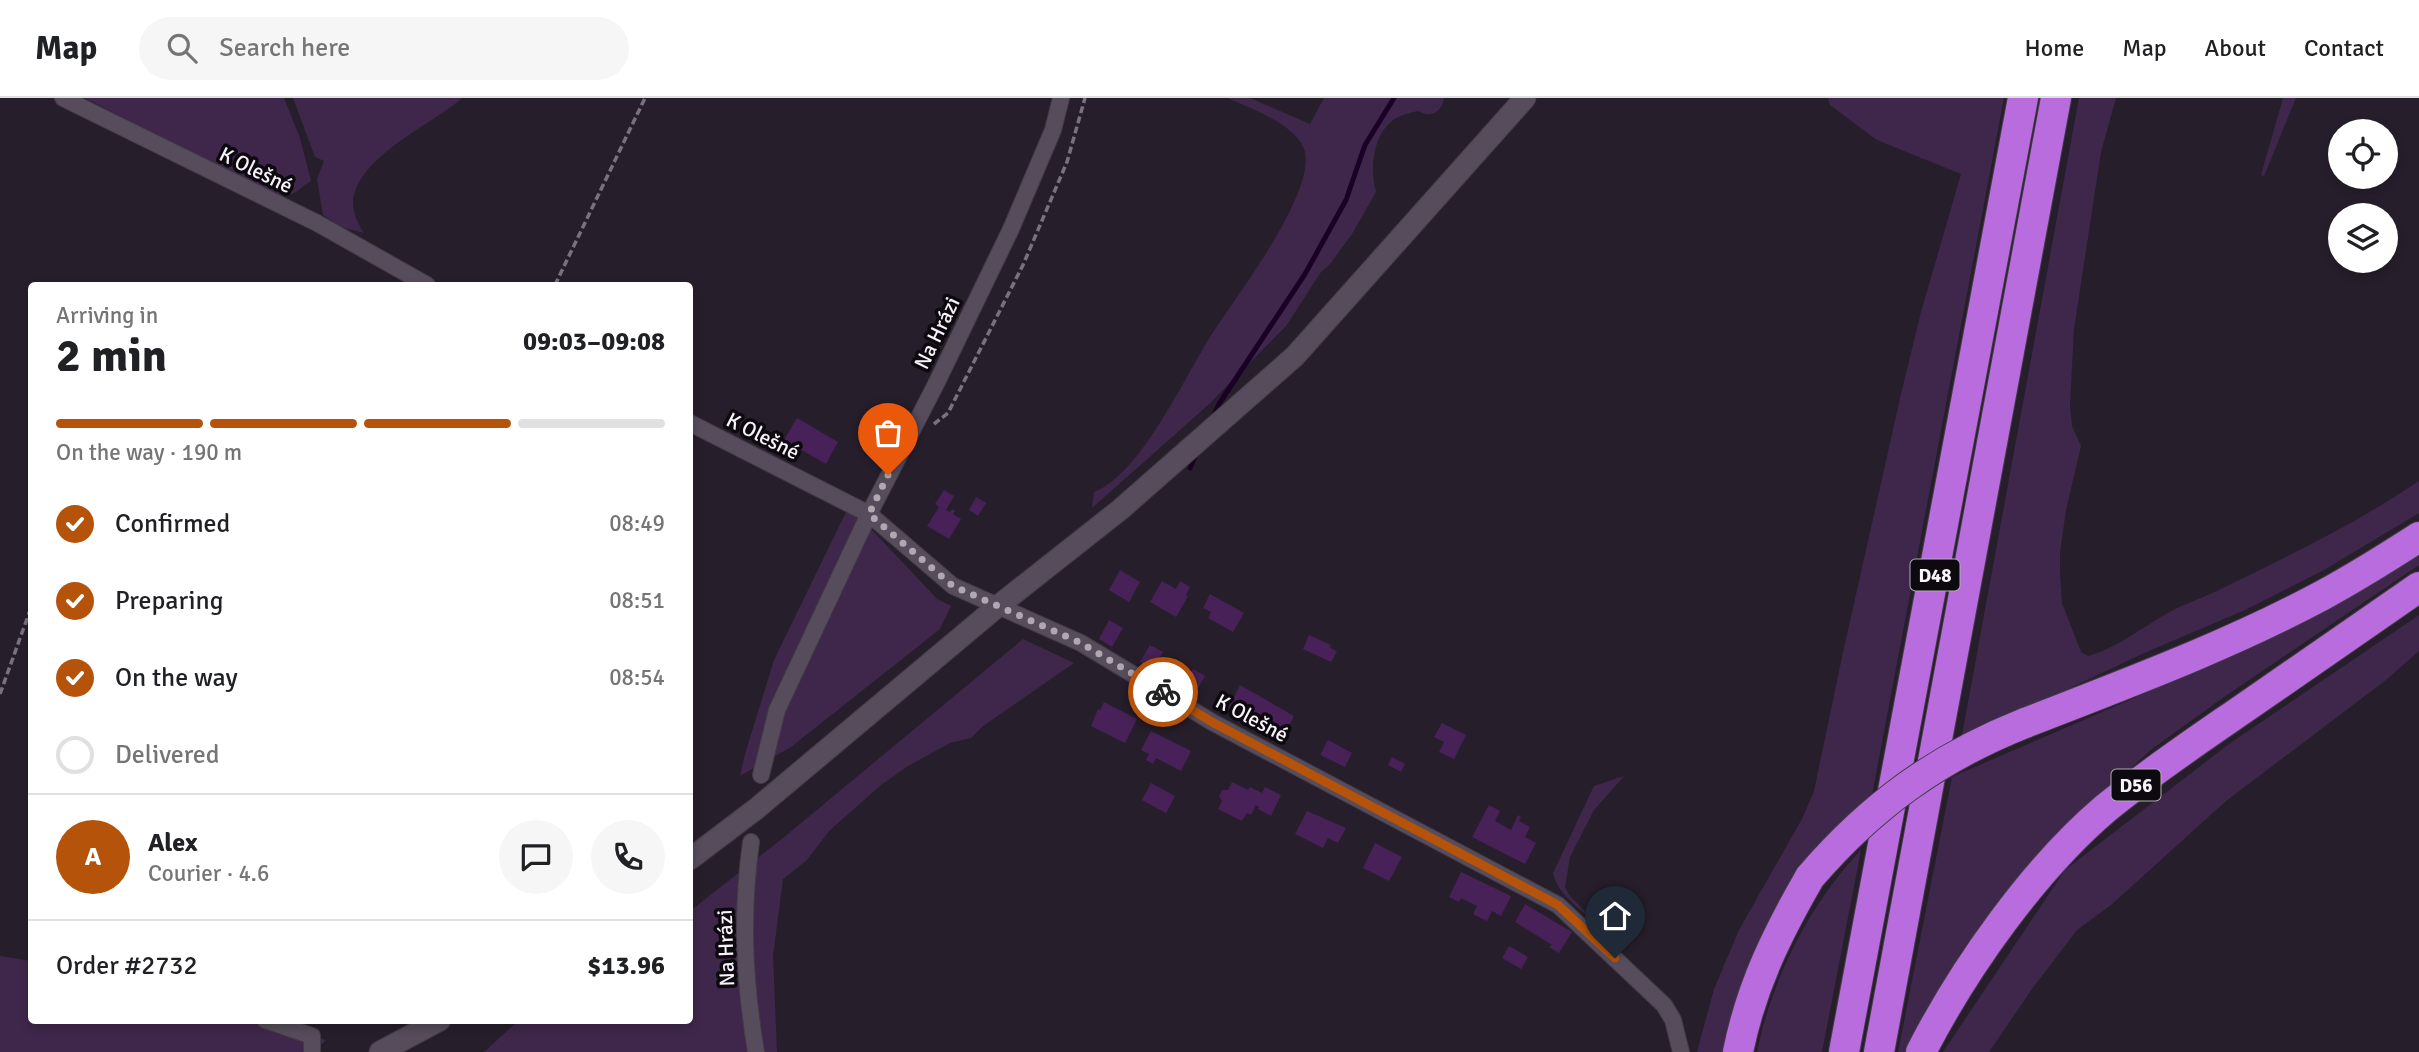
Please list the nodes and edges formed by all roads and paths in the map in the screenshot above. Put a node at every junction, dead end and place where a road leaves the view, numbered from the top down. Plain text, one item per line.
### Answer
1 (63, 98) edge
2 (645, 98) edge
3 (1061, 98) edge
4 (1084, 98) edge
5 (1525, 98) edge
6 (2023, 98) edge
7 (2056, 98) edge
8 (422, 282) edge
9 (556, 282) edge
10 (693, 425) edge
11 (908, 436) junction
12 (869, 514) junction
13 (2419, 537) edge
14 (2419, 587) edge
15 (998, 606) junction
16 (28, 616) edge
17 (0, 694) edge
18 (761, 775) dead end
19 (751, 842) dead end
20 (693, 857) edge
21 (277, 1024) edge
22 (432, 1024) edge
23 (314, 1036) edge
24 (380, 1052) edge
25 (756, 1052) edge
26 (1681, 1052) edge
27 (1738, 1052) edge
28 (1844, 1052) edge
29 (1879, 1052) edge
30 (1921, 1052) edge

1 - 8 street, K Olešné
2 - 9 path
3 - 11 street, Na Hrázi
4 - 11 path
5 - 15 street
6 - 28 highway, D48
7 - 29 highway, D48
10 - 12 street, K Olešné
11 - 12 street, Na Hrázi
12 - 15 street, K Olešné
12 - 18 street, Na Hrázi
13 - 27 highway, bridge
14 - 30 highway, D56
15 - 20 street
15 - 26 street, K Olešné
16 - 17 path
19 - 25 street, Na Hrázi
21 - 23 street
22 - 24 street

